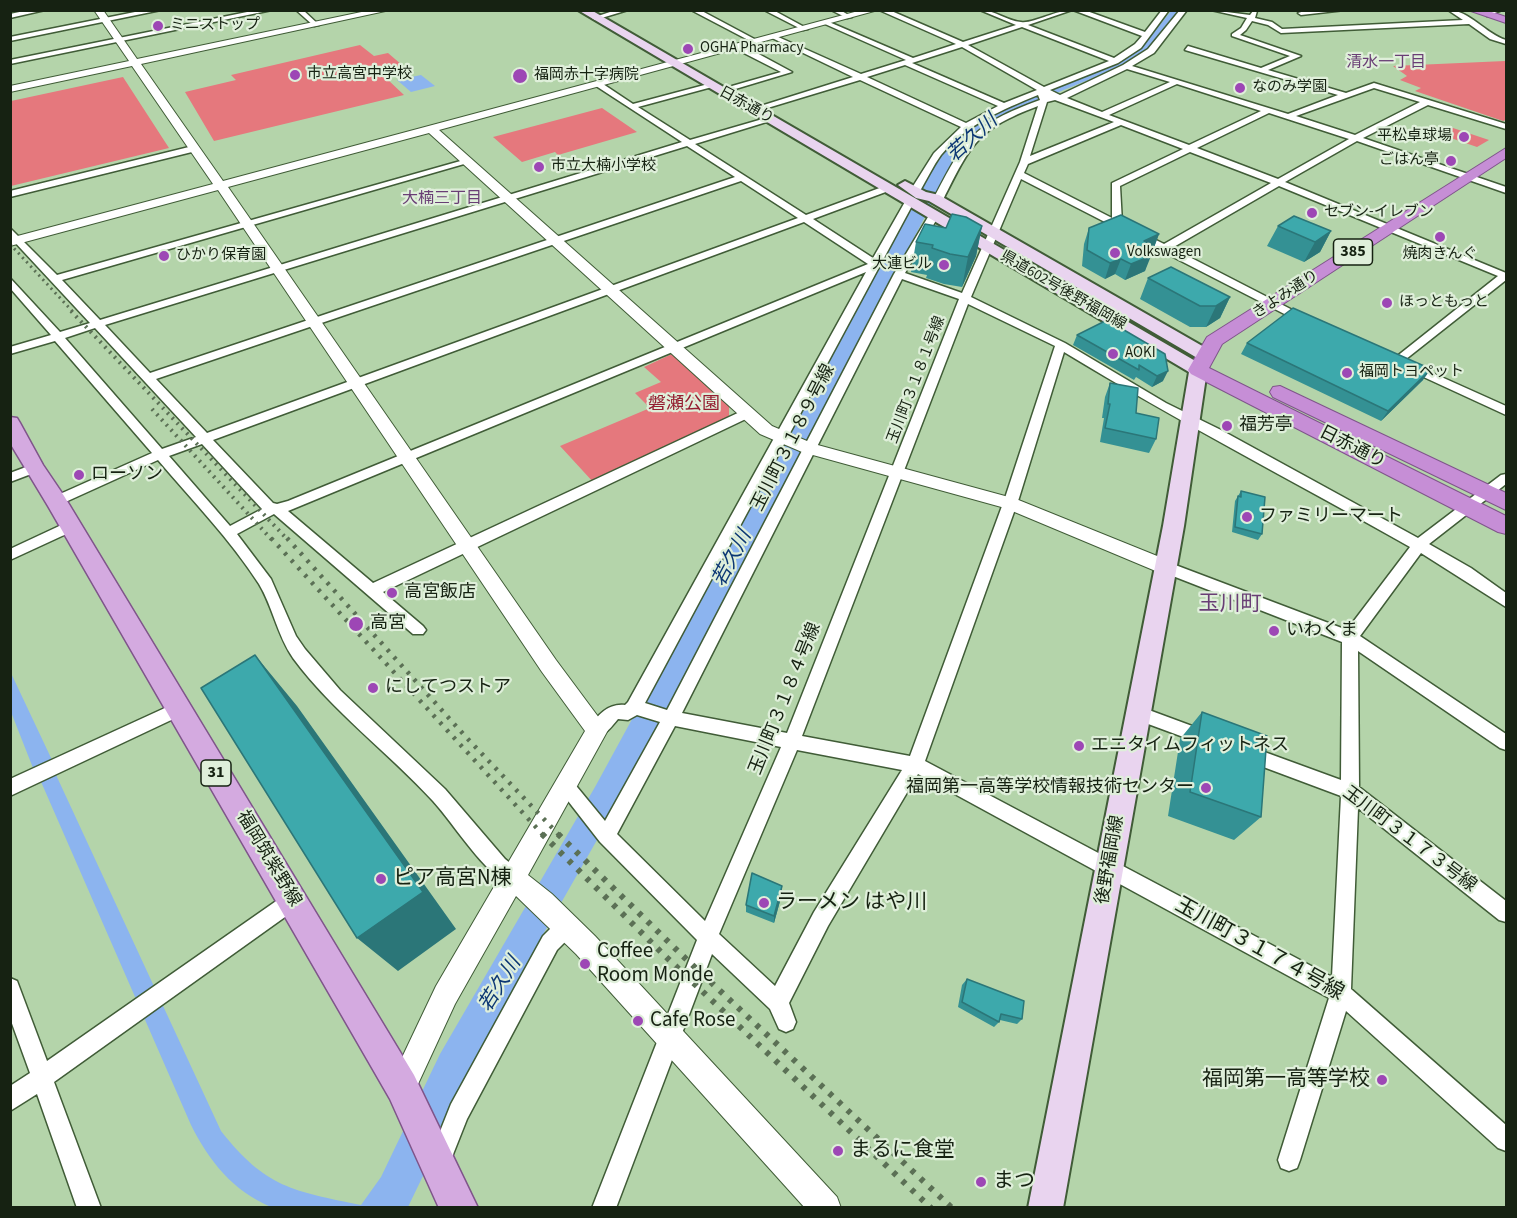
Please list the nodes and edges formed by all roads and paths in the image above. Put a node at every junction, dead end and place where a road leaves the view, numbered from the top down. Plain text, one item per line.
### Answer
1 (42, 10) edge
2 (158, 10) edge
3 (269, 10) edge
4 (299, 10) edge
5 (386, 10) edge
6 (583, 10) edge
7 (625, 10) edge
8 (694, 10) edge
9 (767, 10) edge
10 (834, 10) edge
11 (874, 10) edge
12 (882, 10) edge
13 (983, 10) edge
14 (1069, 10) edge
15 (1076, 10) edge
16 (1166, 10) edge
17 (1184, 10) edge
18 (1214, 10) edge
19 (1342, 10) edge
20 (1451, 10) edge
21 (1298, 12) edge
22 (1494, 13) edge
23 (600, 14) edge
24 (1252, 15) edge
25 (10, 16) edge
26 (101, 16) edge
27 (1472, 16) edge
28 (849, 17) junction
29 (1506, 20) edge
30 (827, 23) junction
31 (316, 25) junction
32 (1020, 25) junction
33 (805, 29) junction
34 (1327, 29) junction
35 (1147, 35) junction
36 (774, 37) junction
37 (10, 39) edge
38 (119, 41) junction
39 (756, 42) junction
40 (1506, 42) edge
41 (960, 43) junction
42 (739, 47) junction
43 (1188, 48) dead end
44 (686, 61) junction
45 (908, 61) junction
46 (1115, 61) junction
47 (10, 62) edge
48 (133, 63) junction
49 (671, 64) junction
50 (1126, 68) junction
51 (1261, 70) junction
52 (860, 77) junction
53 (1178, 81) junction
54 (597, 84) junction
55 (710, 85) junction
56 (735, 87) junction
57 (10, 89) edge
58 (1043, 95) junction
59 (1345, 95) junction
60 (1058, 97) junction
61 (1428, 102) junction
62 (634, 106) junction
63 (1004, 106) junction
64 (1269, 110) junction
65 (763, 112) junction
66 (1104, 114) junction
67 (1289, 116) junction
68 (1121, 122) junction
69 (966, 126) junction
70 (1506, 127) edge
71 (430, 128) junction
72 (1356, 138) junction
73 (688, 143) junction
74 (1189, 148) junction
75 (193, 149) junction
76 (1506, 152) edge
77 (467, 162) junction
78 (1024, 162) junction
79 (1019, 174) junction
80 (741, 177) junction
81 (1469, 177) junction
82 (1279, 183) junction
83 (218, 186) junction
84 (888, 189) junction
85 (1506, 190) edge
86 (10, 194) edge
87 (924, 197) junction
88 (510, 198) junction
89 (930, 215) junction
90 (806, 218) junction
91 (1117, 224) junction
92 (246, 225) junction
93 (1389, 229) junction
94 (13, 237) edge
95 (991, 240) junction
96 (557, 241) junction
97 (1165, 248) junction
98 (876, 264) junction
99 (278, 268) junction
100 (899, 274) junction
101 (1506, 276) edge
102 (56, 279) junction
103 (10, 280) edge
104 (612, 290) junction
105 (965, 298) junction
106 (1273, 304) junction
107 (313, 322) junction
108 (1311, 323) edge
109 (97, 324) junction
110 (60, 336) junction
111 (1061, 345) junction
112 (675, 347) junction
113 (10, 351) edge
114 (1201, 363) junction
115 (147, 378) junction
116 (356, 383) junction
117 (1506, 411) edge
118 (747, 414) junction
119 (1192, 421) junction
120 (10, 423) edge
121 (782, 438) junction
122 (206, 439) junction
123 (808, 448) junction
124 (161, 454) junction
125 (407, 457) junction
126 (22, 473) edge
127 (897, 473) junction
128 (1506, 478) edge
129 (1487, 493) junction
130 (56, 501) junction
131 (1506, 502) edge
132 (1010, 503) junction
133 (1468, 507) junction
134 (277, 509) junction
135 (70, 526) junction
136 (1506, 526) edge
137 (228, 533) junction
138 (1419, 545) junction
139 (468, 546) junction
140 (10, 555) edge
141 (1165, 567) junction
142 (373, 590) junction
143 (1506, 601) edge
144 (418, 630) dead end
145 (1350, 638) junction
146 (634, 707) junction
147 (178, 709) junction
148 (1138, 713) junction
149 (671, 718) junction
150 (597, 730) junction
151 (791, 741) junction
152 (1506, 743) edge
153 (915, 765) junction
154 (10, 788) edge
155 (1350, 791) junction
156 (573, 796) junction
157 (606, 836) junction
158 (1109, 870) junction
159 (521, 884) junction
160 (292, 900) junction
161 (1506, 914) edge
162 (564, 923) junction
163 (708, 937) junction
164 (10, 988) edge
165 (1341, 993) junction
166 (778, 1002) junction
167 (786, 1022) dead end
168 (671, 1036) junction
169 (42, 1078) junction
170 (402, 1087) junction
171 (10, 1100) edge
172 (1506, 1140) edge
173 (436, 1160) junction
174 (1289, 1160) dead end
175 (89, 1208) edge
176 (459, 1208) edge
177 (604, 1208) edge
178 (826, 1208) edge
179 (1045, 1208) edge

1 - 25 street
2 - 26 street
3 - 38 street
4 - 31 street
5 - 31 street
6 - 23 main road, 日赤通り
7 - 23 street
8 - 39 street
9 - 33 street
10 - 28 street
11 - 28 street
12 - 41 street
13 - 32 street
14 - 32 street
15 - 35 street
16 - 35 street
17 - 50 street
18 - 24 street
19 - 21 street
20 - 27 street
21 - 34 street
22 - 27 highway
22 - 29 highway
23 - 44 main road, 日赤通り
23 - 49 main road, 日赤通り
24 - 34 street
24 - 51 street
26 - 37 street
26 - 38 street
27 - 34 street
27 - 40 street
28 - 30 street
30 - 33 street
30 - 45 street
31 - 48 street
32 - 41 street
32 - 46 street
33 - 36 street
35 - 46 street
36 - 39 street
36 - 52 street
38 - 47 street
38 - 48 street
39 - 42 street
41 - 45 street
41 - 58 street
42 - 44 street
42 - 56 street
43 - 51 street
44 - 49 street
44 - 56 main road, 日赤通り
45 - 52 street
45 - 63 street
46 - 58 street
48 - 57 street
48 - 75 street
49 - 54 street
49 - 55 main road, 日赤通り
50 - 53 street
50 - 60 street
51 - 59 street
52 - 65 street
52 - 69 street
53 - 64 street
53 - 66 street
54 - 62 street
54 - 71 street
55 - 62 street
55 - 65 main road, 日赤通り
56 - 65 main road, 日赤通り
58 - 60 street
58 - 63 street
58 - 78 street, 玉川町３１８１号線
58 - 87 street
59 - 61 street
59 - 67 street
60 - 66 street
61 - 70 street
61 - 72 street
62 - 73 street
63 - 69 street
64 - 67 street
64 - 74 street
65 - 73 street
65 - 84 main road, 日赤通り
65 - 87 main road, 日赤通り
66 - 68 street
67 - 72 street
68 - 74 street
68 - 78 street
69 - 87 street
71 - 77 street
71 - 83 street
72 - 81 street
72 - 82 street
73 - 80 street
73 - 88 street
74 - 82 street
74 - 91 street
75 - 83 street
75 - 86 street
76 - 81 highway, きよみ通り / 385
77 - 88 street
77 - 92 street
78 - 79 street, 玉川町３１８１号線
79 - 91 street
79 - 95 street, 玉川町３１８１号線
80 - 90 street
80 - 96 street
81 - 85 street
81 - 93 highway, きよみ通り / 385
82 - 93 street
82 - 97 street
83 - 92 street
83 - 94 street
84 - 87 main road, 日赤通り
84 - 90 street
87 - 89 main road, 県道602号後野福岡線
87 - 95 main road, 県道602号後野福岡線
87 - 98 street, 玉川町３１８９号線
88 - 96 street
88 - 99 street
89 - 95 main road, 県道602号後野福岡線
89 - 100 street, 玉川町３１８９号線
90 - 98 street
90 - 104 street
91 - 97 street
92 - 99 street
92 - 102 street
93 - 101 street
93 - 106 highway, きよみ通り / 385
94 - 102 street
95 - 105 street, 玉川町３１８１号線
95 - 114 main road, 県道602号後野福岡線
96 - 104 street
96 - 107 street
97 - 106 street
98 - 112 street
98 - 121 street, 玉川町３１８９号線
99 - 107 street
99 - 109 street
100 - 105 street
100 - 123 street, 玉川町３１８９号線
101 - 117 street
102 - 109 street
103 - 110 street
104 - 112 street
104 - 116 street
105 - 111 street
105 - 127 street, 玉川町３１８１号線
106 - 108 street
106 - 114 highway, きよみ通り / 385
107 - 115 street
107 - 116 street
109 - 110 street
109 - 115 street
110 - 113 street
110 - 124 street
111 - 119 street
111 - 132 street
112 - 118 street
112 - 125 street
114 - 119 main road, 後野福岡線
114 - 129 highway, 日赤通り
114 - 133 highway, 日赤通り
115 - 122 street
116 - 122 street
116 - 125 street
118 - 121 street
118 - 139 street
119 - 138 street
119 - 141 main road, 後野福岡線
120 - 126 main road, 福岡筑紫野線 / 31
121 - 123 street
121 - 146 street, 玉川町３１８９号線
122 - 124 street
122 - 134 street
123 - 127 street
123 - 149 street, 玉川町３１８９号線
124 - 130 street
124 - 137 street
125 - 134 street
125 - 139 street
126 - 130 main road, 福岡筑紫野線 / 31
127 - 132 street
127 - 151 street, 玉川町３１８４号線
128 - 129 street
129 - 131 highway, 日赤通り
129 - 133 street
130 - 135 main road, 福岡筑紫野線 / 31
132 - 141 street
132 - 153 street
133 - 136 highway, 日赤通り
133 - 138 street
134 - 137 street
134 - 142 street
135 - 140 street
135 - 147 main road, 福岡筑紫野線 / 31
137 - 159 street
138 - 143 street
138 - 145 street
139 - 142 street
139 - 150 street
141 - 145 street
141 - 148 main road, 後野福岡線
142 - 144 street
145 - 152 street
145 - 155 street
146 - 149 street, 玉川町３１７４号線
146 - 150 street
147 - 154 street
147 - 160 main road, 福岡筑紫野線 / 31
148 - 155 street, 玉川町３１７３号線
148 - 158 main road, 後野福岡線
149 - 151 street, 玉川町３１７４号線
149 - 157 street, 玉川町３１８９号線
150 - 156 street
151 - 153 street, 玉川町３１７４号線
151 - 163 street, 玉川町３１８４号線
153 - 158 street, 玉川町３１７４号線
153 - 166 street
155 - 161 street, 玉川町３１７３号線
155 - 165 street
156 - 157 street
156 - 159 street
157 - 163 street
158 - 165 street, 玉川町３１７４号線
158 - 179 main road, 後野福岡線
159 - 162 street
159 - 170 street
160 - 169 street
160 - 170 main road, 福岡筑紫野線 / 31
162 - 168 street
162 - 173 street
163 - 166 street
163 - 168 street, 玉川町３１８４号線
164 - 169 street
165 - 172 street, 玉川町３１７４号線
165 - 174 street
166 - 167 street
168 - 177 street, 玉川町３１８４号線
168 - 178 street
169 - 171 street
169 - 175 street
170 - 173 main road, 福岡筑紫野線 / 31
173 - 176 main road, 福岡筑紫野線 / 31

